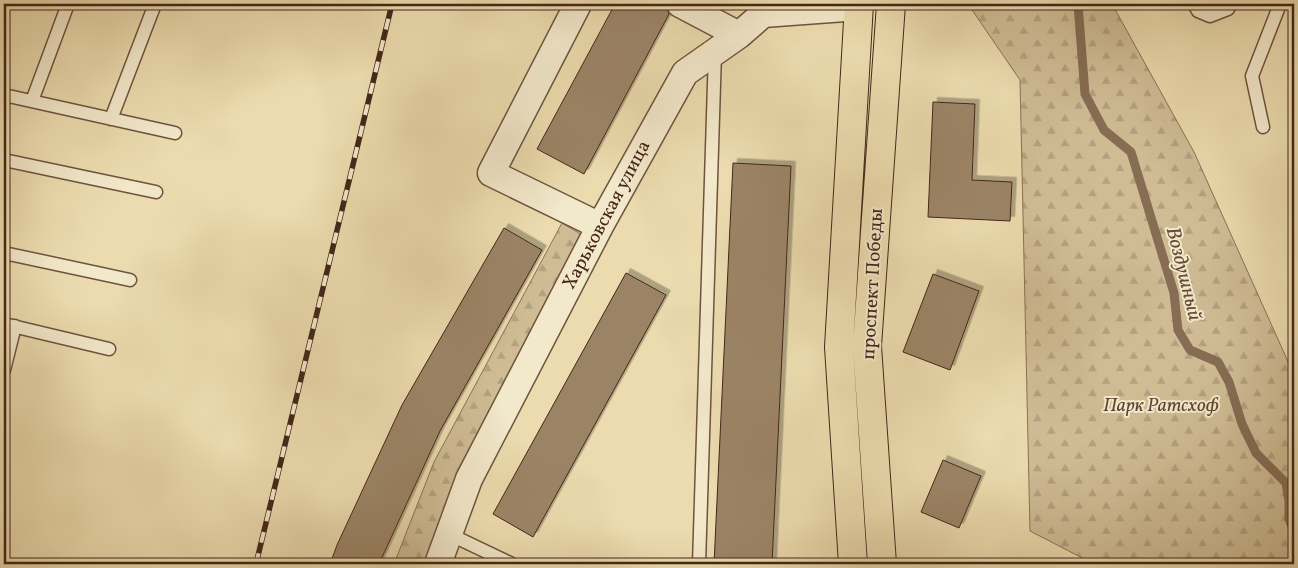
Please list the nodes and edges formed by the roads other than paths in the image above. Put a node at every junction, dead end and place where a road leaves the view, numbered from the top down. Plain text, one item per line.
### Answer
1 (68, 4) edge
2 (155, 4) edge
3 (578, 4) edge
4 (680, 4) edge
5 (1194, 4) edge
6 (1231, 4) edge
7 (1280, 4) edge
8 (859, 6) edge
9 (891, 6) edge
10 (739, 35) junction
11 (715, 52) junction
12 (4, 95) edge
13 (32, 101) junction
14 (111, 119) junction
15 (1263, 127) dead end
16 (174, 133) dead end
17 (4, 160) edge
18 (156, 192) dead end
19 (600, 226) junction
20 (4, 253) edge
21 (130, 280) dead end
22 (10, 325) edge
23 (109, 349) dead end
24 (4, 370) edge
25 (449, 534) junction
26 (438, 564) edge
27 (512, 564) edge
28 (699, 564) edge
29 (853, 564) edge
30 (882, 564) edge

1 - 13 lane
2 - 14 lane
3 - 19 street
4 - 10 street
5 - 6 lane
7 - 15 lane
8 - 9 main road, Харьковская улица
8 - 10 street, Харьковская улица
8 - 29 main road, проспект Победы
9 - 30 main road, проспект Победы
10 - 11 street, Харьковская улица
11 - 19 street, Харьковская улица
11 - 28 lane
12 - 13 lane
13 - 14 lane
14 - 16 lane
17 - 18 lane
19 - 25 street, Харьковская улица
20 - 21 lane
22 - 23 lane
22 - 24 lane
25 - 26 street, Харьковская улица
25 - 27 lane

